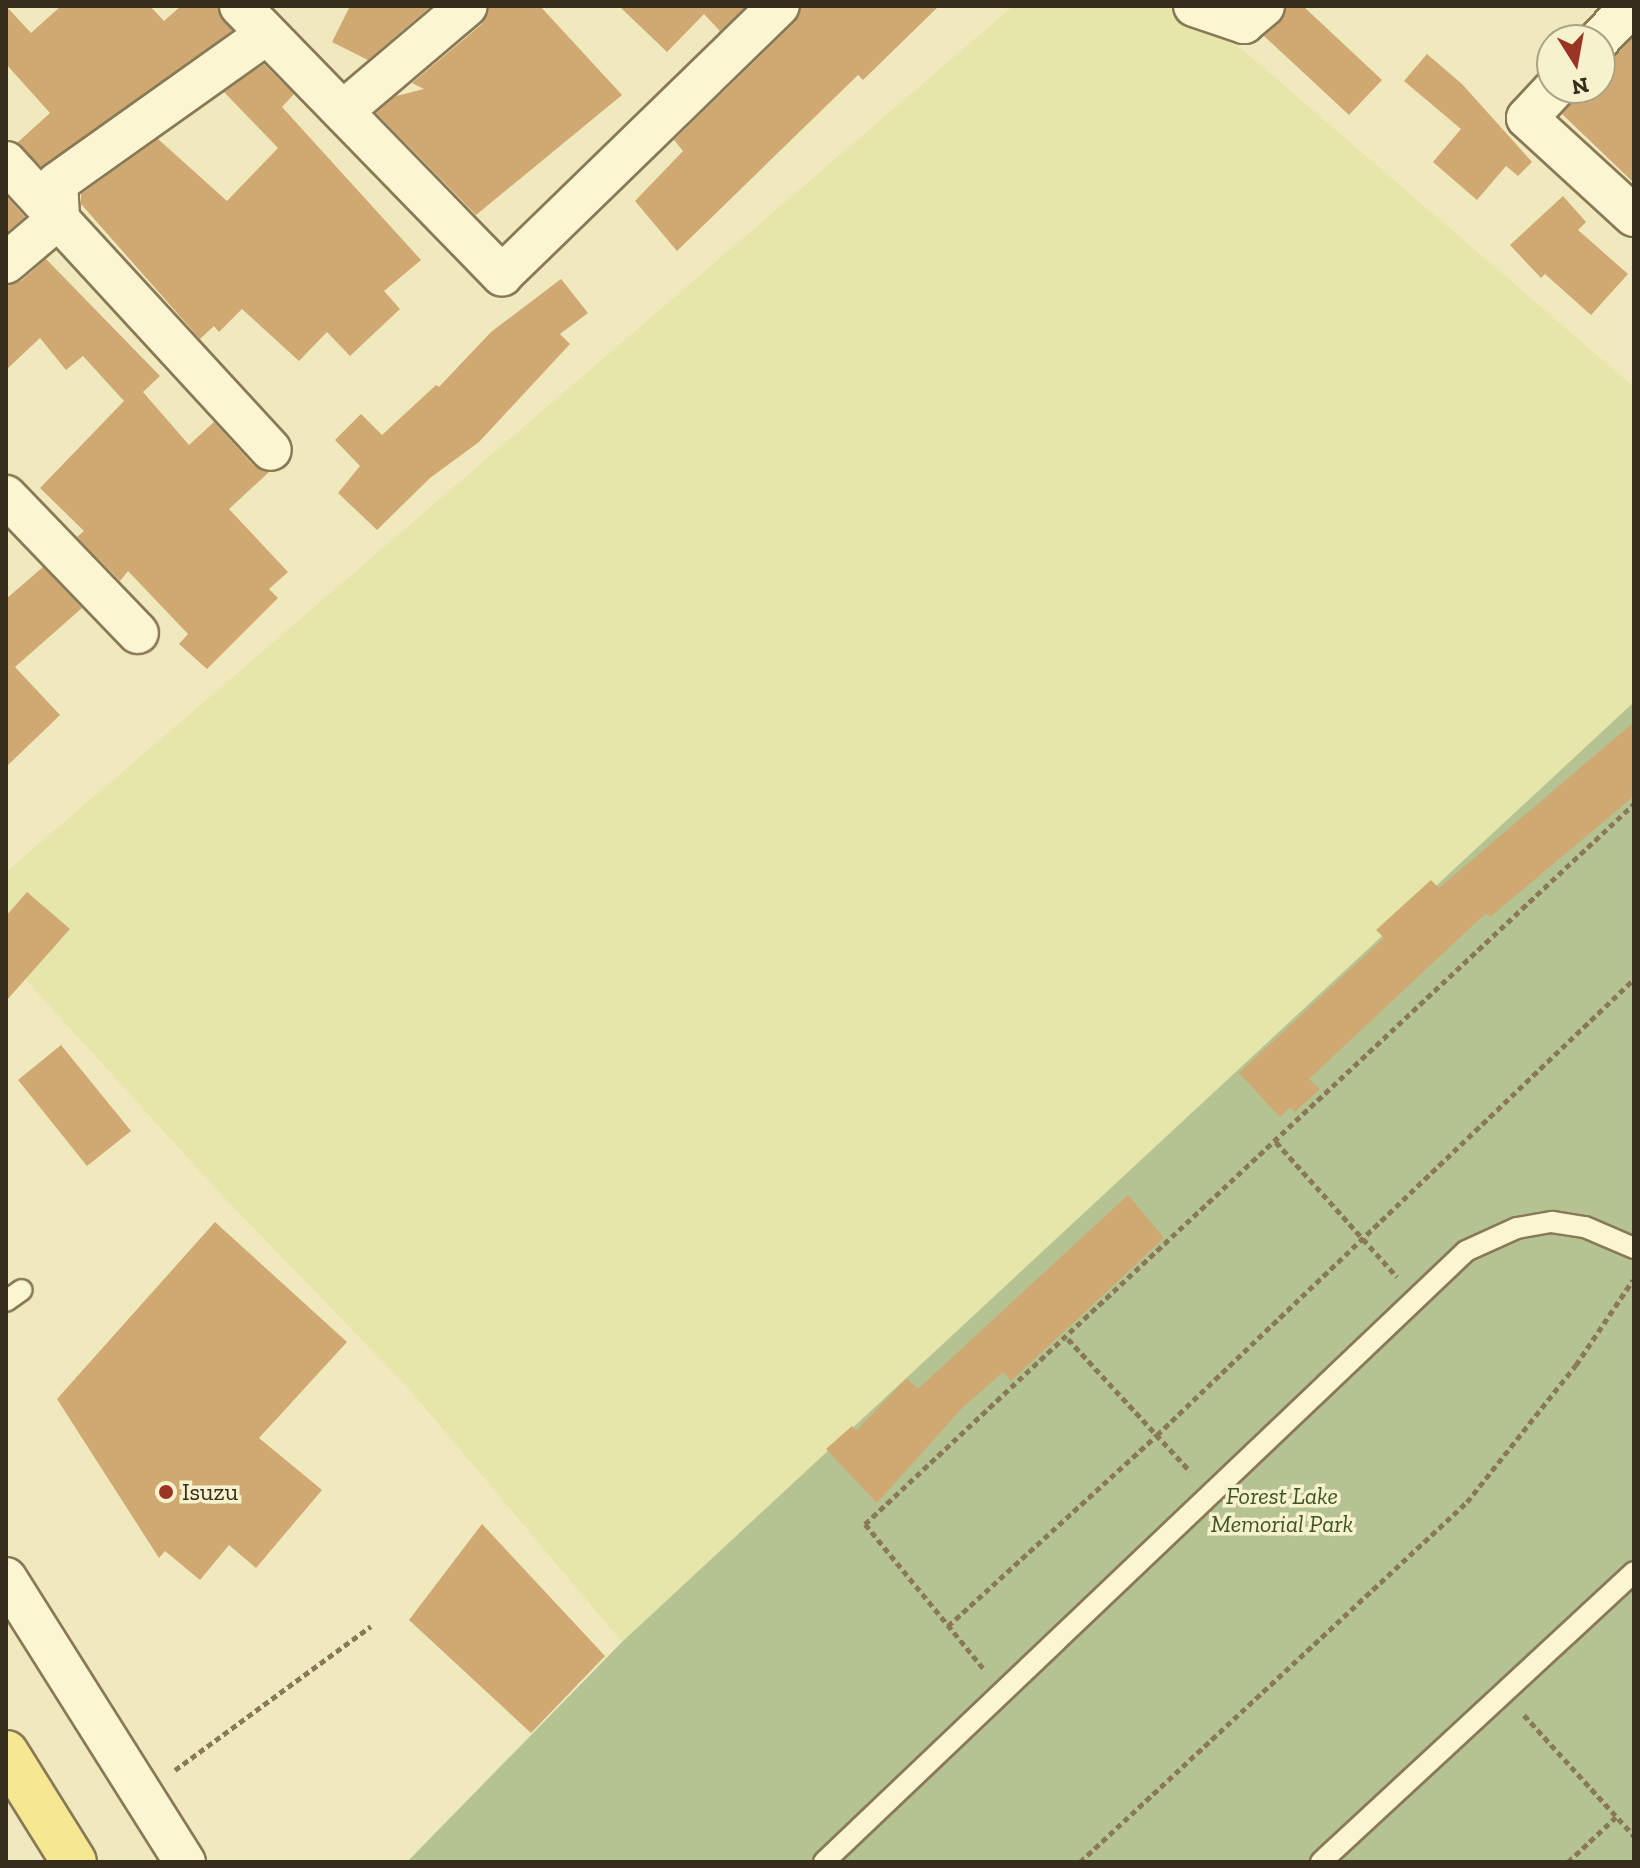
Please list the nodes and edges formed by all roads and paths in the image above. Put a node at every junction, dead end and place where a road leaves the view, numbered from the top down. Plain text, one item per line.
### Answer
1 (240, 6) edge
2 (467, 6) edge
3 (779, 6) edge
4 (1194, 6) edge
5 (1264, 6) edge
6 (1631, 6) edge
7 (1614, 24) edge
8 (267, 34) junction
9 (1540, 104) edge
10 (343, 111) junction
11 (6, 162) edge
12 (1634, 216) edge
13 (59, 218) junction
14 (6, 263) edge
15 (271, 450) dead end
16 (6, 496) edge
17 (138, 633) dead end
18 (1634, 804) edge
19 (1634, 979) edge
20 (1276, 1142) junction
21 (1363, 1239) junction
22 (1634, 1248) edge
23 (1634, 1279) edge
24 (1414, 1296) junction
25 (1068, 1339) junction
26 (1157, 1435) junction
27 (1209, 1493) junction
28 (1634, 1572) edge
29 (6, 1578) edge
30 (371, 1626) dead end
31 (948, 1626) junction
32 (1502, 1690) junction
33 (1001, 1691) junction
34 (6, 1753) edge
35 (142, 1794) junction
36 (1616, 1817) junction
37 (1634, 1836) edge
38 (65, 1858) edge
39 (185, 1862) edge
40 (824, 1862) edge
41 (1080, 1862) edge
42 (1321, 1862) edge
43 (1568, 1862) edge

1 - 8 street
2 - 10 street
3 - 10 street
4 - 5 street
6 - 7 street
8 - 10 street
8 - 13 street
9 - 12 street
11 - 13 street
13 - 14 street
13 - 15 street
16 - 17 street
18 - 20 path
19 - 21 path
20 - 21 path
20 - 25 path
21 - 24 path
21 - 26 path
22 - 24 lane
23 - 41 path
24 - 27 lane
25 - 26 path
25 - 31 path
26 - 27 path
26 - 31 path
27 - 33 lane
28 - 32 lane
29 - 35 street
30 - 35 path
31 - 33 path
32 - 36 path
32 - 42 lane
33 - 40 lane
34 - 38 main road
35 - 39 street
36 - 37 path
36 - 43 path

